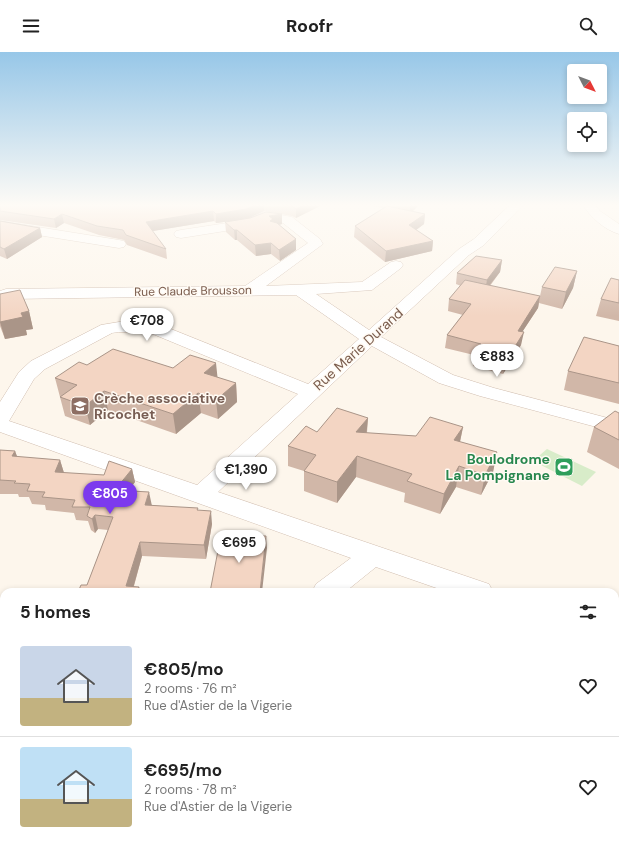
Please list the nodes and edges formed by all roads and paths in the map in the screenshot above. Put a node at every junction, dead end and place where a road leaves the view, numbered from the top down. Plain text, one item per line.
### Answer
1 (106, 242) edge
2 (315, 242) edge
3 (479, 242) edge
4 (119, 244) dead end
5 (396, 264) dead end
6 (250, 290) junction
7 (300, 290) junction
8 (0, 296) edge
9 (371, 339) junction
10 (310, 392) junction
11 (0, 419) edge
12 (0, 425) edge
13 (619, 427) edge
14 (201, 495) junction
15 (373, 555) junction
16 (331, 588) edge
17 (468, 588) edge

1 - 4 street
2 - 6 street
3 - 9 street, Rue Marie Durand
5 - 7 street, Rue Claude Brousson
6 - 7 street, Rue Claude Brousson
6 - 8 street, Rue Claude Brousson
7 - 9 street
9 - 10 street, Rue Marie Durand
9 - 13 street
10 - 11 street
10 - 14 street, Rue Marie Durand
12 - 14 street
14 - 15 street
15 - 16 street
15 - 17 street

